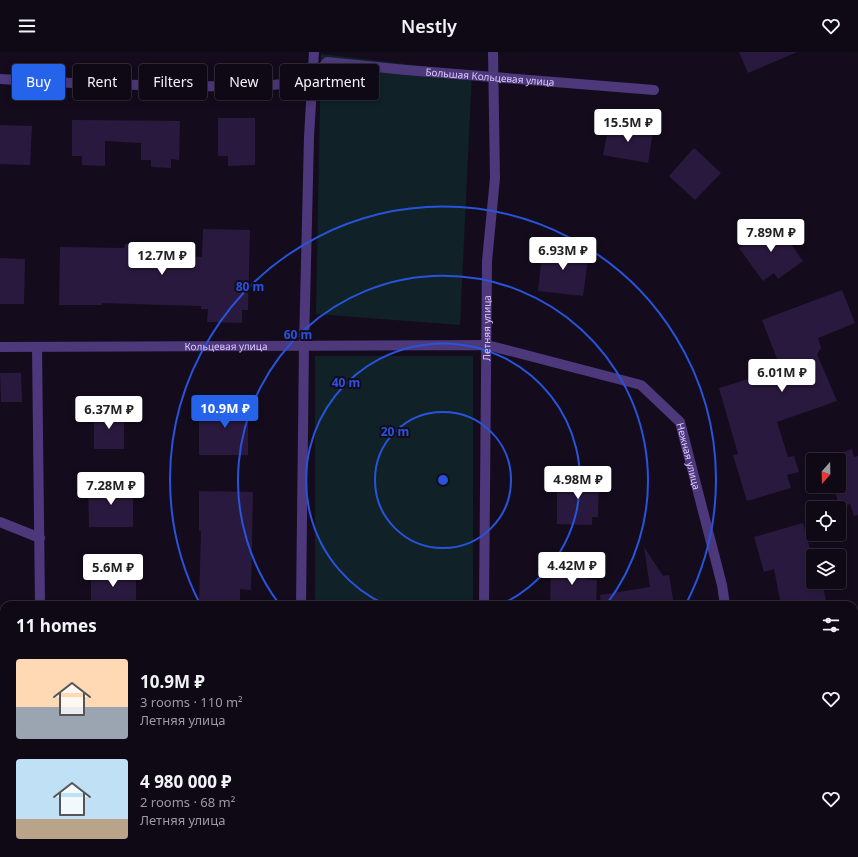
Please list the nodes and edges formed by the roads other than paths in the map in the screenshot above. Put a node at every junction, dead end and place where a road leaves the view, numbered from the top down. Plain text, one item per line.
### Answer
1 (314, 52) edge
2 (493, 52) edge
3 (313, 64) edge
4 (325, 64) edge
5 (347, 64) edge
6 (379, 67) edge
7 (493, 76) junction
8 (0, 80) edge
9 (280, 84) edge
10 (654, 90) dead end
11 (311, 100) edge
12 (487, 345) junction
13 (304, 346) junction
14 (0, 347) edge
15 (36, 347) junction
16 (0, 522) edge
17 (40, 538) junction
18 (40, 601) edge
19 (301, 601) edge
20 (484, 601) edge
21 (724, 601) edge

1 - 3 street
2 - 7 street, Летняя улица
4 - 5 street, Большая Кольцевая улица
6 - 7 street, Большая Кольцевая улица
7 - 10 street, Большая Кольцевая улица
7 - 12 street, Летняя улица
8 - 9 street
11 - 13 street
12 - 13 street, Кольцевая улица
12 - 20 street, Летняя улица
12 - 21 street, Нежная улица
13 - 15 street, Кольцевая улица
13 - 19 street
14 - 15 street, Кольцевая улица
15 - 17 street
16 - 17 street
17 - 18 street

